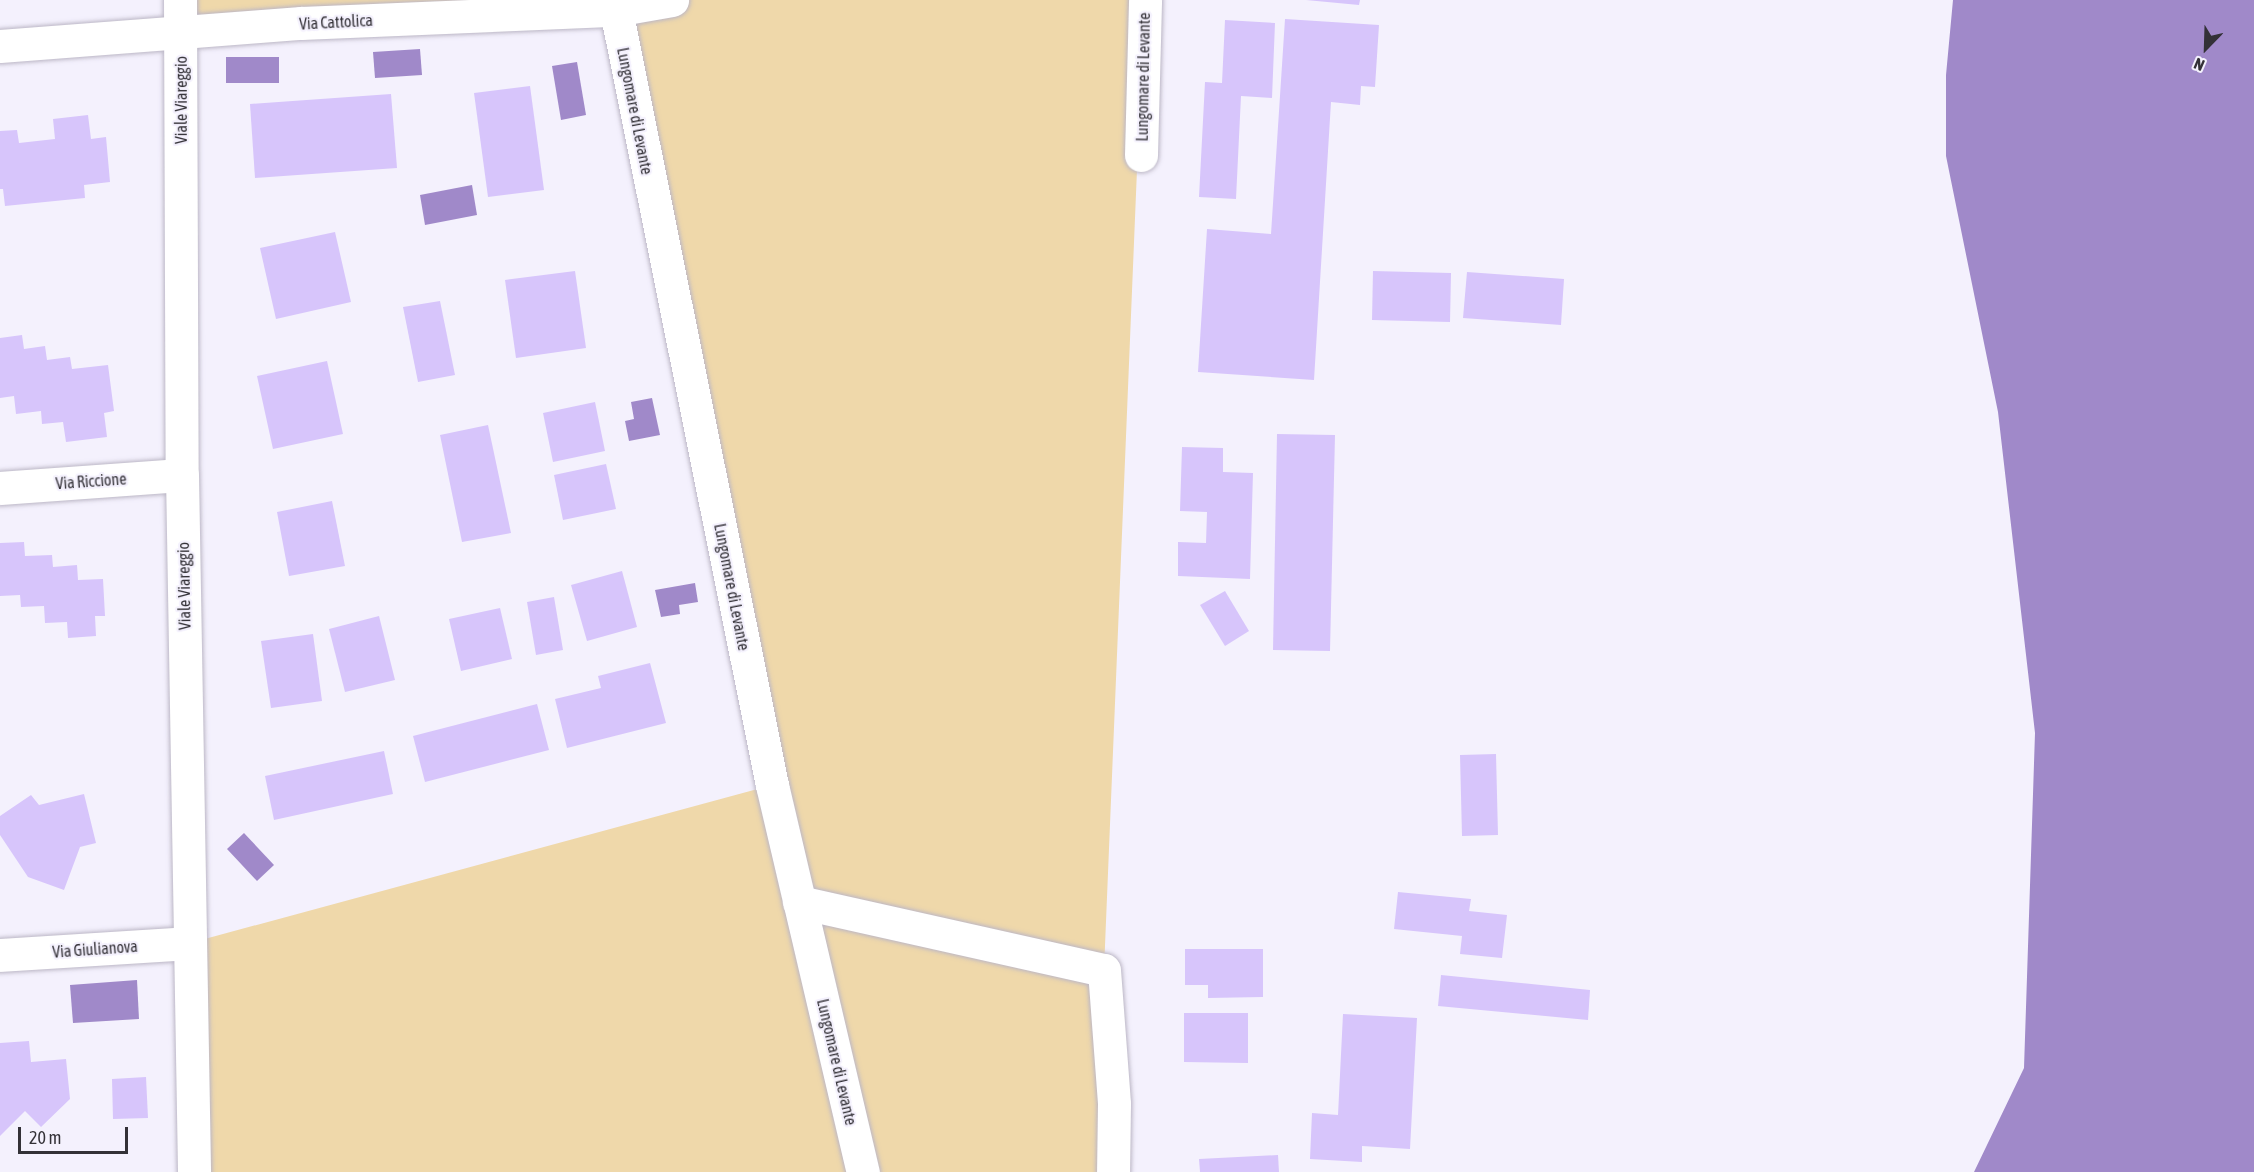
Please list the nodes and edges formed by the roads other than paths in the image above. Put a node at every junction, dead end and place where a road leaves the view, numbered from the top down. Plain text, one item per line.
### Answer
1 (672, 0) edge
2 (1145, 0) edge
3 (614, 5) edge
4 (180, 16) edge
5 (0, 46) edge
6 (1142, 155) dead end
7 (182, 475) junction
8 (0, 488) edge
9 (799, 902) junction
10 (190, 943) junction
11 (0, 955) edge
12 (194, 1172) edge
13 (862, 1172) edge
14 (1113, 1172) edge

1 - 3 street, Via Cattolica
2 - 6 street, Lungomare di Levante
3 - 4 street, Via Cattolica
3 - 9 street, Lungomare di Levante
4 - 5 street, Via Cattolica
4 - 7 street, Viale Viareggio
7 - 8 street, Via Riccione
7 - 10 street, Viale Viareggio
9 - 13 street, Lungomare di Levante
9 - 14 street
10 - 11 street, Via Giulianova
10 - 12 street, Viale Viareggio

